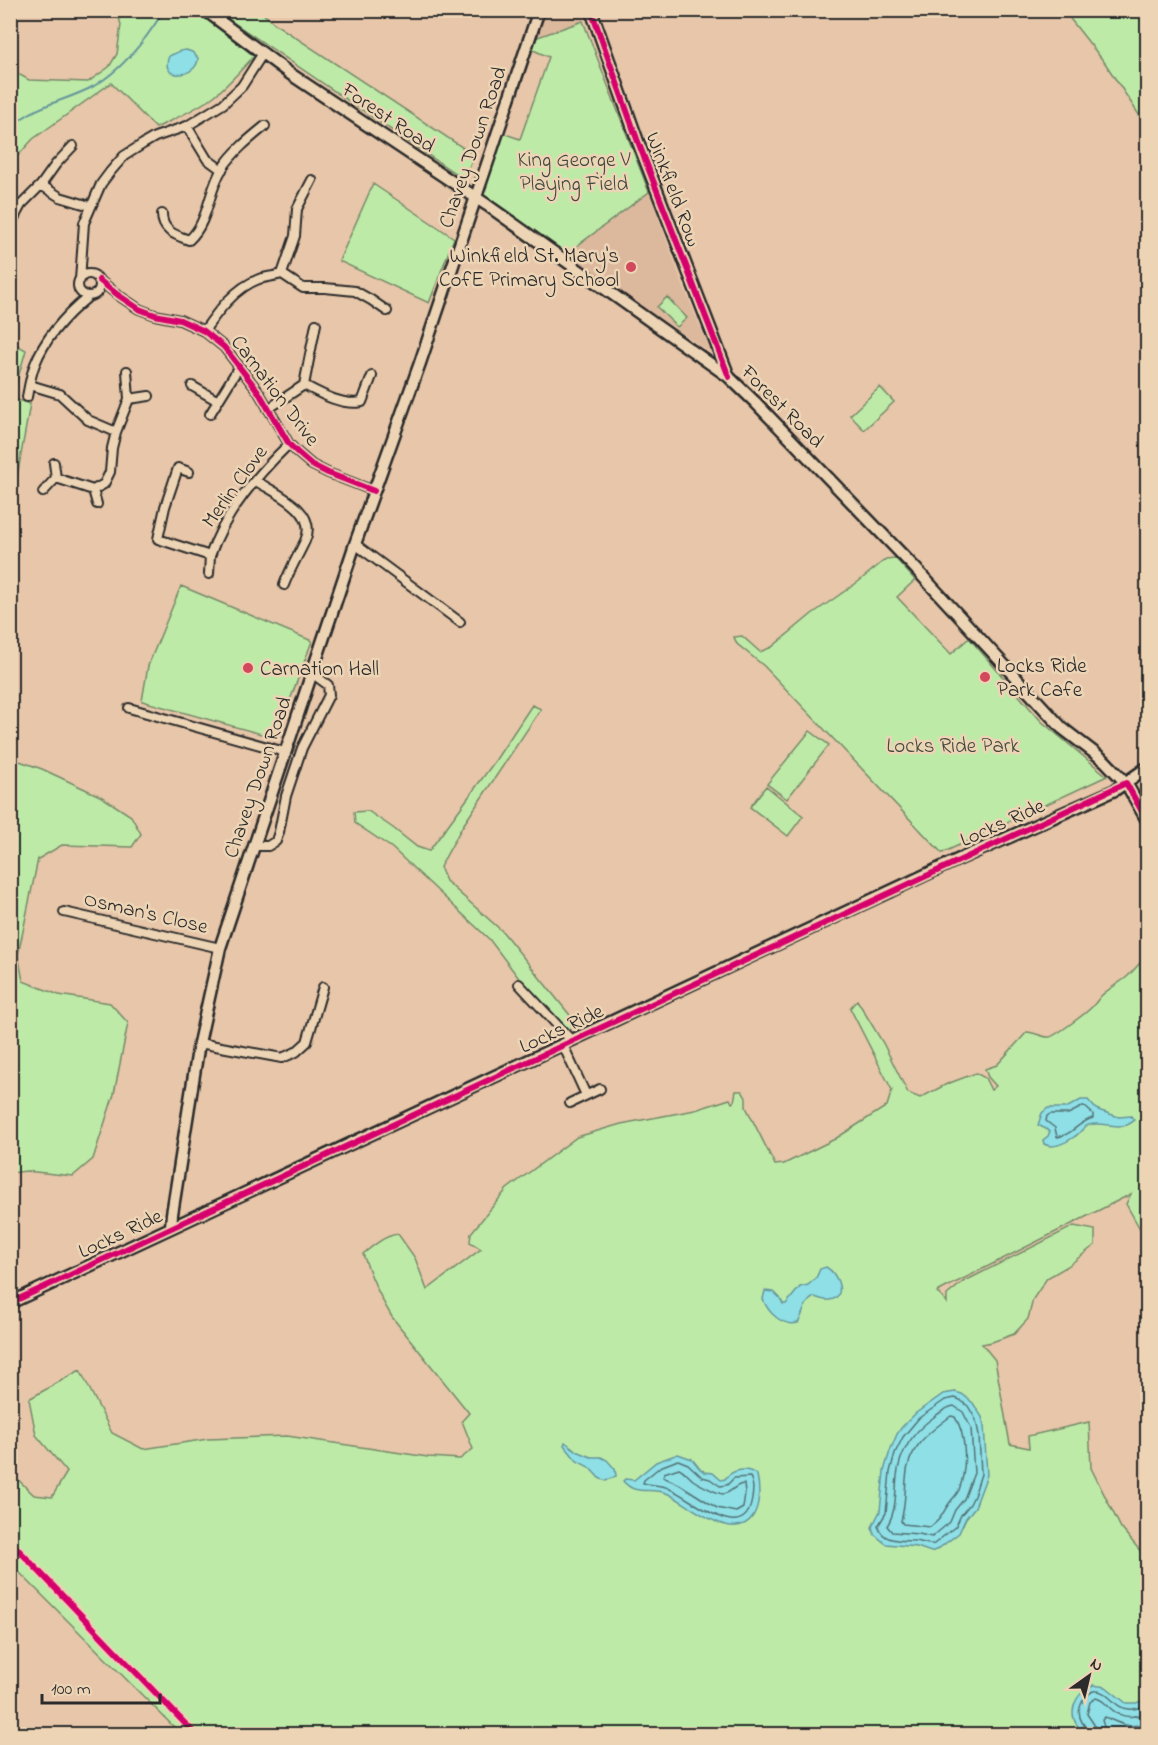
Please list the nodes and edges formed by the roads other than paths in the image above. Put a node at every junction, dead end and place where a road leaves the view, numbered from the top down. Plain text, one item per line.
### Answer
1 (205, 10) edge
2 (539, 10) edge
3 (591, 10) edge
4 (263, 53) junction
5 (187, 126) junction
6 (265, 126) dead end
7 (72, 146) dead end
8 (222, 170) junction
9 (312, 180) dead end
10 (42, 185) junction
11 (476, 198) junction
12 (90, 206) junction
13 (162, 214) dead end
14 (10, 226) edge
15 (82, 252) junction
16 (93, 274) junction
17 (282, 274) junction
18 (80, 280) junction
19 (99, 280) junction
20 (80, 291) junction
21 (118, 295) junction
22 (90, 296) junction
23 (387, 311) dead end
24 (69, 313) junction
25 (316, 324) dead end
26 (204, 331) junction
27 (238, 367) junction
28 (127, 371) dead end
29 (372, 376) dead end
30 (729, 377) junction
31 (30, 385) junction
32 (304, 385) junction
33 (192, 386) dead end
34 (149, 396) dead end
35 (27, 397) dead end
36 (129, 399) junction
37 (218, 401) junction
38 (268, 409) junction
39 (210, 414) dead end
40 (116, 432) junction
41 (289, 444) junction
42 (54, 463) dead end
43 (189, 472) dead end
44 (56, 478) junction
45 (256, 481) junction
46 (93, 490) junction
47 (43, 492) dead end
48 (374, 492) junction
49 (97, 504) dead end
50 (355, 544) junction
51 (210, 556) junction
52 (209, 574) dead end
53 (284, 585) dead end
54 (460, 622) dead end
55 (313, 674) junction
56 (129, 708) dead end
57 (285, 752) junction
58 (1148, 767) edge
59 (1125, 783) junction
60 (1148, 822) edge
61 (254, 846) junction
62 (64, 912) dead end
63 (220, 948) junction
64 (519, 984) dead end
65 (323, 987) dead end
66 (199, 1043) junction
67 (567, 1043) junction
68 (600, 1089) dead end
69 (586, 1095) junction
70 (570, 1103) dead end
71 (171, 1227) junction
72 (10, 1302) edge

1 - 4 main road, Forest Road
2 - 11 main road, Chavey Down Road
3 - 30 main road, Winkfield Row
4 - 5 street
4 - 11 main road, Forest Road
5 - 8 street
5 - 12 street
6 - 8 street
7 - 10 street
8 - 13 street
9 - 17 street
10 - 12 street
10 - 14 street
11 - 30 main road, Forest Road
11 - 48 main road, Chavey Down Road
12 - 15 street
15 - 16 street, Carnation Drive
15 - 18 street
16 - 18 street
16 - 19 street, Carnation Drive
17 - 23 street
17 - 26 street
18 - 20 street
19 - 21 street, Carnation Drive
19 - 22 street
20 - 22 street
20 - 24 street
21 - 22 street
21 - 26 street, Carnation Drive
22 - 24 street
24 - 31 street
25 - 32 street
26 - 27 street, Carnation Drive
27 - 37 street
27 - 38 street, Carnation Drive
28 - 36 street
29 - 32 street
30 - 59 main road, Forest Road
31 - 35 street
31 - 40 street
32 - 38 street
33 - 37 street
34 - 36 street
36 - 40 street
37 - 39 street
38 - 41 street, Carnation Drive
40 - 46 street
41 - 45 street, Merlin Clove
41 - 48 street, Carnation Drive
42 - 44 street
43 - 51 street, Merlin Clove
44 - 46 street
44 - 47 street
45 - 51 street, Merlin Clove
45 - 53 street
46 - 49 street
48 - 50 main road, Chavey Down Road
50 - 54 street
50 - 55 main road, Chavey Down Road
51 - 52 street
55 - 57 main road, Chavey Down Road
55 - 61 street
56 - 57 street
57 - 61 main road, Chavey Down Road
58 - 59 main road, Locks Ride
59 - 60 main road, Forest Road
59 - 67 main road, Locks Ride
61 - 63 main road, Chavey Down Road
62 - 63 street, Osman's Close
63 - 66 main road, Chavey Down Road
64 - 67 street
65 - 66 street
66 - 71 main road, Chavey Down Road
67 - 69 street
67 - 71 main road, Locks Ride
68 - 69 street
69 - 70 street
71 - 72 main road, Locks Ride

